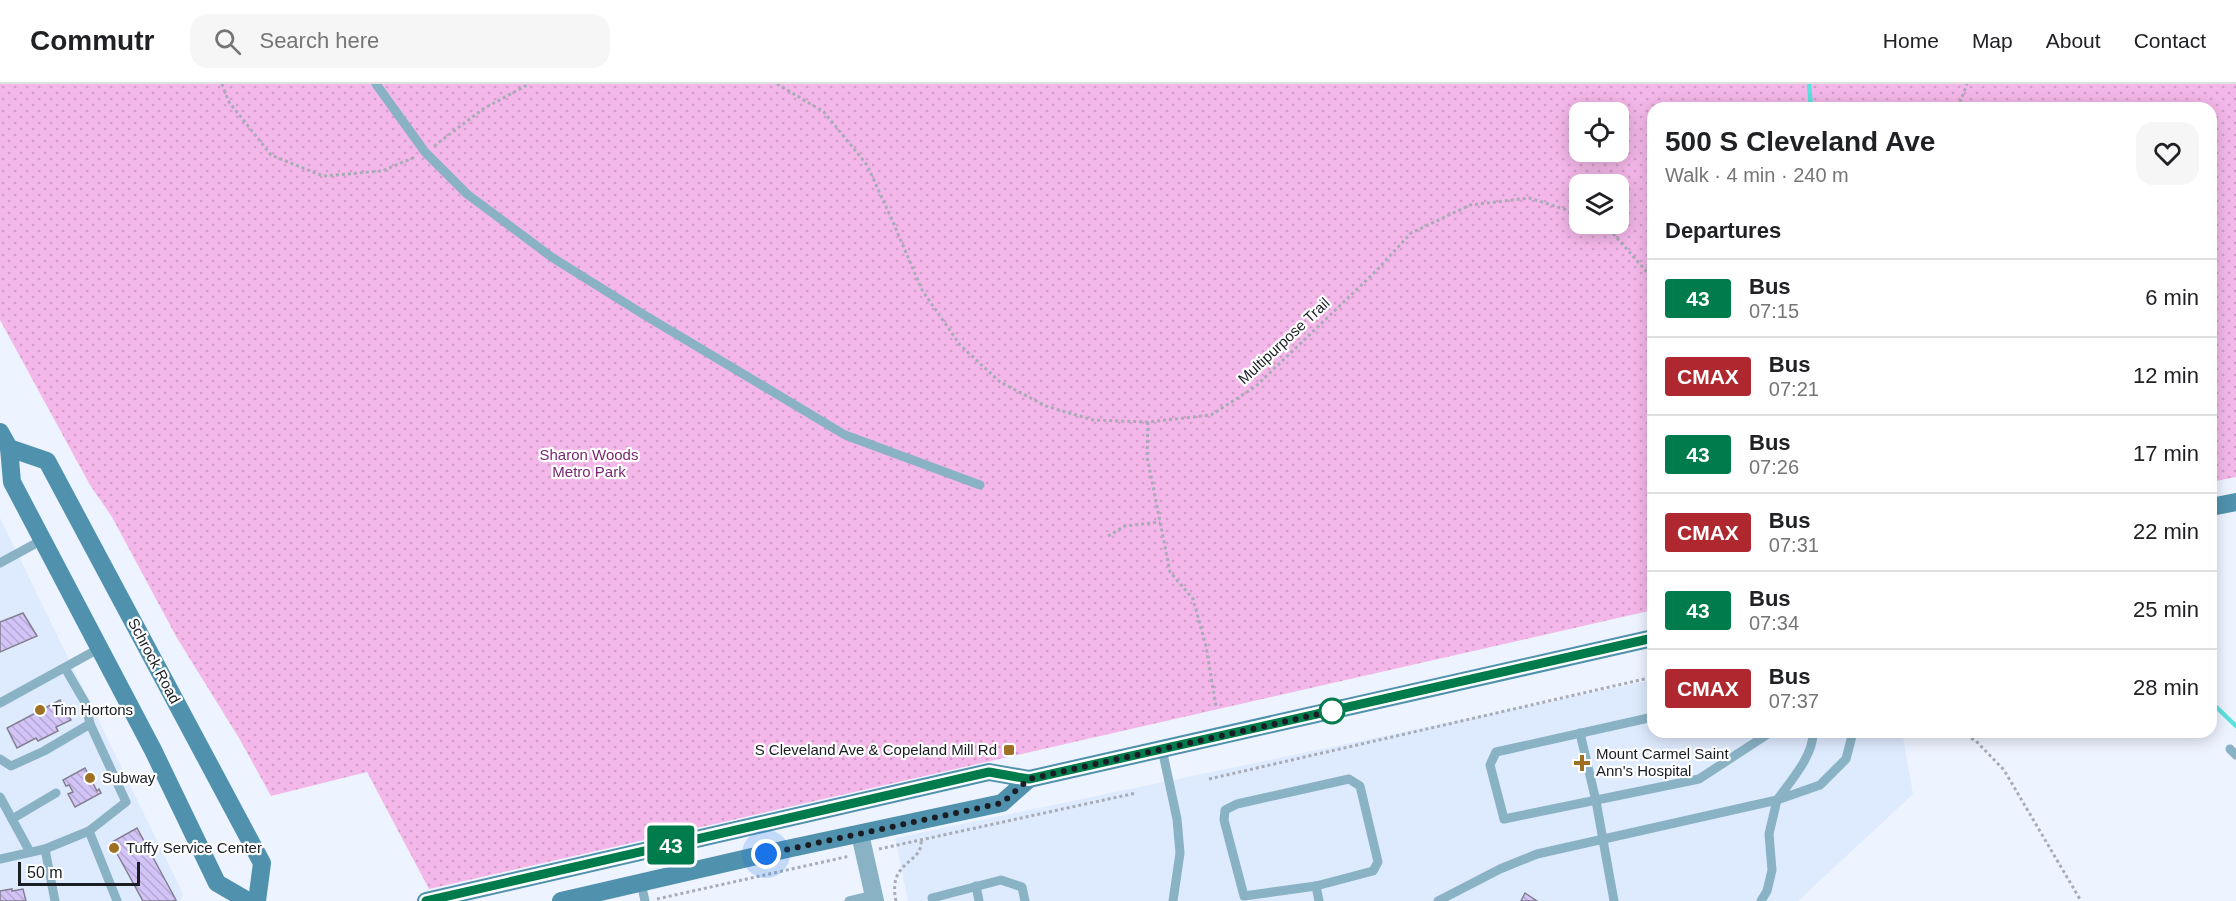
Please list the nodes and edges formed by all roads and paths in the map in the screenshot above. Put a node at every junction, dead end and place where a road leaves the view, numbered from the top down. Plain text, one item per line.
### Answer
1 (222, 84) edge
2 (376, 84) edge
3 (529, 84) edge
4 (777, 84) edge
5 (1967, 84) edge
6 (1960, 102) edge
7 (425, 152) junction
8 (1569, 211) edge
9 (1614, 234) edge
10 (1647, 272) edge
11 (1148, 422) junction
12 (3, 444) edge
13 (980, 485) dead end
14 (2236, 502) edge
15 (2217, 506) edge
16 (1160, 522) junction
17 (1108, 536) dead end
18 (42, 540) junction
19 (0, 563) edge
20 (1647, 639) edge
21 (100, 648) junction
22 (65, 668) junction
23 (1647, 678) edge
24 (0, 703) edge
25 (1216, 707) dead end
26 (1647, 718) edge
27 (90, 724) junction
28 (1580, 733) junction
29 (1762, 738) edge
30 (1811, 738) edge
31 (1851, 738) edge
32 (1971, 738) edge
33 (1162, 749) junction
34 (0, 759) edge
35 (1209, 778) dead end
36 (1029, 779) junction
37 (56, 793) dead end
38 (1136, 793) dead end
39 (0, 797) edge
40 (1777, 800) junction
41 (1596, 801) junction
42 (12, 819) junction
43 (89, 831) junction
44 (860, 834) junction
45 (1602, 839) junction
46 (921, 840) junction
47 (45, 849) junction
48 (30, 852) junction
49 (864, 852) junction
50 (0, 859) edge
51 (976, 886) junction
52 (1316, 886) junction
53 (610, 895) edge
54 (645, 895) edge
55 (874, 898) edge
56 (55, 901) edge
57 (117, 901) edge
58 (248, 901) edge
59 (257, 901) edge
60 (426, 901) edge
61 (561, 901) edge
62 (849, 901) edge
63 (896, 901) edge
64 (933, 901) edge
65 (979, 901) edge
66 (1025, 901) edge
67 (1173, 901) edge
68 (1319, 901) edge
69 (1439, 901) edge
70 (1614, 901) edge
71 (1761, 901) edge
72 (2081, 901) edge

1 - 7 path
2 - 7 lane
3 - 7 path
4 - 11 path, Multipurpose Trail
5 - 6 path
7 - 13 lane
8 - 11 path, Multipurpose Trail
9 - 10 path
11 - 16 path
12 - 18 main road, Schrock Road
12 - 59 main road, Schrock Road
14 - 15 main road
16 - 17 path
16 - 25 path
18 - 19 lane
18 - 21 main road, Schrock Road
20 - 33 main road
21 - 22 lane
21 - 58 main road, Schrock Road
22 - 24 lane
22 - 27 lane
23 - 35 path
26 - 28 lane
27 - 34 lane
27 - 43 lane
28 - 41 lane
28 - 41 lane
29 - 41 lane
30 - 40 lane
31 - 40 lane
32 - 72 path
33 - 36 main road
33 - 67 lane
36 - 44 main road
36 - 60 main road
37 - 42 lane
38 - 46 path
39 - 42 lane
40 - 45 lane
40 - 71 lane
41 - 45 lane
42 - 48 lane
43 - 47 lane
43 - 57 lane
44 - 49 street
44 - 54 main road
45 - 69 lane
45 - 70 lane
46 - 49 path
46 - 63 path
47 - 48 lane
47 - 56 lane
48 - 50 lane
49 - 54 path
49 - 55 street
51 - 64 lane
51 - 65 lane
51 - 66 lane
52 - 52 lane
52 - 68 lane
53 - 54 main road
53 - 61 main road
55 - 62 lane

